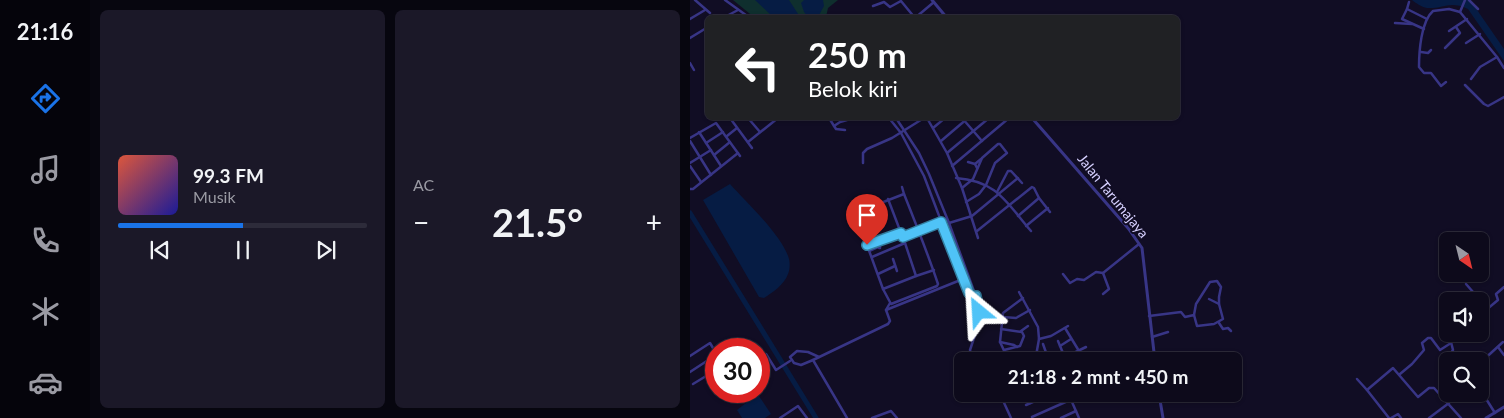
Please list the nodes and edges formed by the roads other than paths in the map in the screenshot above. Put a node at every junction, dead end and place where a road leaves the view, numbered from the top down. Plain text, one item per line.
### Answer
1 (696, 0) edge
2 (725, 0) edge
3 (1467, 0) edge
4 (883, 1) edge
5 (932, 2) edge
6 (1409, 2) dead end
7 (873, 6) dead end
8 (1407, 9) junction
9 (1478, 9) dead end
10 (705, 10) junction
11 (738, 10) junction
12 (1460, 12) junction
13 (710, 13) dead end
14 (729, 15) edge
15 (746, 15) edge
16 (913, 15) edge
17 (918, 15) edge
18 (944, 15) edge
19 (1402, 19) junction
20 (1427, 19) junction
21 (1467, 19) junction
22 (690, 20) edge
23 (1396, 23) dead end
24 (1400, 24) junction
25 (1413, 24) junction
26 (1456, 27) junction
27 (705, 29) edge
28 (1424, 30) junction
29 (1449, 31) dead end
30 (1480, 34) junction
31 (690, 38) edge
32 (1466, 43) dead end
33 (1446, 48) dead end
34 (1431, 50) dead end
35 (1421, 52) junction
36 (1496, 57) junction
37 (690, 63) edge
38 (1504, 68) edge
39 (694, 70) dead end
40 (1471, 79) dead end
41 (1446, 82) dead end
42 (1465, 85) dead end
43 (1504, 97) edge
44 (731, 120) edge
45 (751, 120) edge
46 (775, 120) edge
47 (830, 120) edge
48 (848, 120) dead end
49 (891, 120) edge
50 (898, 120) edge
51 (922, 120) edge
52 (927, 120) edge
53 (942, 120) edge
54 (962, 120) edge
55 (964, 120) edge
56 (987, 120) edge
57 (1007, 120) edge
58 (1034, 120) edge
59 (834, 126) junction
60 (737, 128) junction
61 (933, 128) junction
62 (905, 129) junction
63 (845, 130) dead end
64 (973, 131) junction
65 (699, 132) junction
66 (723, 132) junction
67 (760, 132) junction
68 (901, 133) junction
69 (726, 136) junction
70 (690, 139) edge
71 (940, 141) junction
72 (982, 141) junction
73 (730, 142) junction
74 (748, 142) junction
75 (706, 143) junction
76 (752, 148) dead end
77 (711, 150) junction
78 (947, 153) junction
79 (714, 155) junction
80 (700, 157) junction
81 (982, 158) junction
82 (968, 162) dead end
83 (863, 163) dead end
84 (690, 164) edge
85 (975, 164) junction
86 (721, 166) junction
87 (952, 166) junction
88 (978, 168) junction
89 (929, 174) junction
90 (711, 175) junction
91 (924, 176) junction
92 (956, 178) junction
93 (1018, 178) junction
94 (973, 179) junction
95 (701, 182) junction
96 (1022, 183) dead end
97 (986, 185) junction
98 (902, 187) dead end
99 (962, 188) junction
100 (690, 189) edge
101 (998, 193) junction
102 (904, 194) junction
103 (1039, 198) junction
104 (888, 199) junction
105 (966, 202) junction
106 (1010, 205) junction
107 (1048, 208) junction
108 (1050, 212) dead end
109 (876, 215) dead end
110 (972, 216) junction
111 (1018, 216) junction
112 (878, 220) junction
113 (941, 222) junction
114 (949, 224) junction
115 (880, 226) dead end
116 (1026, 226) junction
117 (860, 227) junction
118 (919, 231) junction
119 (977, 231) junction
120 (1031, 231) dead end
121 (901, 233) junction
122 (903, 237) junction
123 (978, 238) dead end
124 (954, 239) junction
125 (877, 241) junction
126 (949, 241) junction
127 (905, 243) junction
128 (1138, 244) junction
129 (867, 245) junction
130 (879, 247) junction
131 (869, 251) junction
132 (881, 253) junction
133 (872, 257) junction
134 (893, 259) dead end
135 (895, 266) junction
136 (934, 270) junction
137 (897, 271) dead end
138 (878, 274) junction
139 (1063, 274) dead end
140 (1103, 274) junction
141 (916, 276) junction
142 (964, 280) junction
143 (1466, 284) dead end
144 (1504, 287) edge
145 (883, 289) junction
146 (1019, 292) dead end
147 (1473, 292) edge
148 (1103, 294) dead end
149 (976, 296) junction
150 (1023, 298) junction
151 (1210, 299) dead end
152 (890, 304) junction
153 (1219, 304) junction
154 (1489, 308) edge
155 (886, 310) junction
156 (1030, 310) junction
157 (1194, 315) junction
158 (1002, 316) junction
159 (1149, 316) junction
160 (1219, 322) junction
161 (1028, 326) dead end
162 (1068, 326) dead end
163 (1065, 328) junction
164 (1001, 329) junction
165 (1232, 331) dead end
166 (1020, 332) junction
167 (1168, 332) dead end
168 (1152, 337) junction
169 (1072, 338) junction
170 (1040, 339) junction
171 (1058, 341) dead end
172 (1000, 342) junction
173 (1502, 342) dead end
174 (1451, 343) joint
175 (1043, 344) dead end
176 (705, 346) edge
177 (1060, 346) junction
178 (1017, 347) junction
179 (1086, 347) dead end
180 (1498, 347) junction
181 (1004, 350) joint
182 (1079, 351) joint
183 (971, 352) edge
184 (1037, 352) edge
185 (1045, 352) edge
186 (1062, 352) edge
187 (1154, 352) edge
188 (1452, 352) edge
189 (1489, 355) edge
190 (1504, 355) edge
191 (690, 356) edge
192 (820, 357) junction
193 (770, 360) edge
194 (791, 360) junction
195 (813, 360) junction
196 (705, 362) edge
197 (690, 372) edge
198 (1400, 374) junction
199 (705, 377) edge
200 (1357, 379) dead end
201 (693, 384) dead end
202 (1367, 390) junction
203 (1439, 393) edge
204 (1004, 402) edge
205 (1160, 402) edge
206 (1487, 402) edge
207 (1449, 403) joint
208 (1504, 407) edge
209 (1076, 411) junction
210 (1493, 415) edge
211 (806, 416) edge
212 (1037, 416) edge
213 (1032, 417) dead end
214 (780, 418) edge
215 (801, 418) edge
216 (847, 418) edge
217 (872, 418) edge
218 (897, 418) edge
219 (1011, 418) edge
220 (1061, 418) edge
221 (1079, 418) edge
222 (1163, 418) edge
223 (1390, 418) edge
224 (1402, 418) edge
225 (1429, 418) edge
226 (1461, 418) edge
227 (1486, 418) edge

1 - 10 street
2 - 11 street
3 - 9 street
3 - 12 street
4 - 7 street
4 - 16 street
5 - 17 street
5 - 18 street
6 - 8 street
8 - 19 street
8 - 20 street
10 - 13 street
10 - 22 street
11 - 14 street
11 - 15 street
12 - 20 street
12 - 21 street
19 - 24 street
19 - 25 street
20 - 28 street
21 - 26 street
21 - 30 street
23 - 24 street
24 - 25 street
25 - 28 street
26 - 29 street
26 - 33 street
27 - 31 street
28 - 35 street
30 - 32 street
30 - 36 street
34 - 35 street
35 - 41 street
36 - 38 street
36 - 40 street
37 - 39 street
42 - 43 street
44 - 60 street
45 - 67 street
46 - 67 street
47 - 59 street
48 - 59 street
49 - 68 street
50 - 62 street
51 - 62 street
52 - 61 street
53 - 61 street
54 - 71 street
55 - 64 street
56 - 64 street
57 - 72 street
58 - 128 street, Jalan Tarumajaya
59 - 63 street
60 - 69 street
60 - 74 street
61 - 71 street
62 - 68 street
62 - 89 street
64 - 72 street
64 - 78 street
65 - 66 street
65 - 70 street
65 - 75 street
66 - 69 street
66 - 75 street
67 - 74 street
68 - 83 street
68 - 91 street
69 - 73 street
70 - 80 street
71 - 78 street
72 - 87 street
73 - 79 street
73 - 86 street
74 - 76 street
75 - 77 street
77 - 79 street
77 - 80 street
78 - 87 street
79 - 86 street
80 - 84 street
80 - 90 street
81 - 85 street
81 - 88 street
81 - 97 street
82 - 85 street
84 - 95 street
85 - 88 street
86 - 90 street
87 - 92 street
88 - 94 street
89 - 91 street
89 - 114 street
90 - 95 street
91 - 113 street
92 - 94 street
92 - 99 street
93 - 96 street
93 - 101 street
93 - 101 street
94 - 97 street
94 - 99 street
95 - 100 street
97 - 101 street
97 - 105 street
98 - 102 street
99 - 105 street
101 - 106 street
101 - 110 street
102 - 104 street
102 - 118 street
103 - 106 street
103 - 107 street
103 - 111 street
104 - 117 street
104 - 121 street
105 - 110 street
106 - 111 street
106 - 119 street
107 - 108 street
107 - 116 street
109 - 112 street
110 - 114 street
110 - 119 street
111 - 116 street
112 - 115 street
112 - 117 street
113 - 118 street
113 - 126 street
114 - 124 street
116 - 120 street
117 - 129 street
118 - 122 street
118 - 136 street
119 - 123 street
121 - 122 street
121 - 125 street
122 - 127 street
124 - 126 street
124 - 149 street
125 - 129 street
125 - 130 street
126 - 142 street
127 - 132 street
127 - 141 street
128 - 140 street
128 - 159 street, Jalan Tarumajaya
129 - 131 street
130 - 131 street
130 - 132 street
131 - 133 street
132 - 133 street
133 - 138 street
134 - 135 street
135 - 137 street
135 - 138 street
136 - 141 street
136 - 152 street
138 - 145 street
139 - 140 street
140 - 148 street
141 - 145 street
142 - 149 street
142 - 155 street
143 - 147 street
144 - 154 street
145 - 152 street
146 - 150 street
149 - 183 street
150 - 156 street
150 - 158 street
151 - 153 street
152 - 155 street
153 - 157 street
153 - 160 street
155 - 192 street
156 - 158 street
156 - 170 street
157 - 159 street
157 - 160 street
158 - 164 street
159 - 168 street, Jalan Tarumajaya
160 - 165 street
161 - 166 street
162 - 163 street
163 - 169 street
163 - 170 street
164 - 166 street
164 - 172 street
166 - 178 street
167 - 168 street
168 - 187 street, Jalan Tarumajaya
169 - 177 street
169 - 182 street
170 - 184 street
171 - 177 street
172 - 178 street
172 - 181 street
173 - 180 street
174 - 188 street
174 - 198 street
175 - 185 street
176 - 191 street
177 - 186 street
178 - 181 street
179 - 182 street
180 - 189 street
180 - 190 street
192 - 194 street
192 - 195 street
193 - 194 street
194 - 195 street
195 - 216 street
196 - 197 street
198 - 202 street
198 - 203 street
199 - 201 street
200 - 202 street
202 - 223 street
204 - 219 street
205 - 222 street
206 - 210 street
207 - 225 street
207 - 226 street
208 - 210 street
209 - 212 street
209 - 220 street
209 - 221 street
210 - 227 street
211 - 214 street
211 - 215 street
212 - 213 street
217 - 218 street
223 - 224 street

